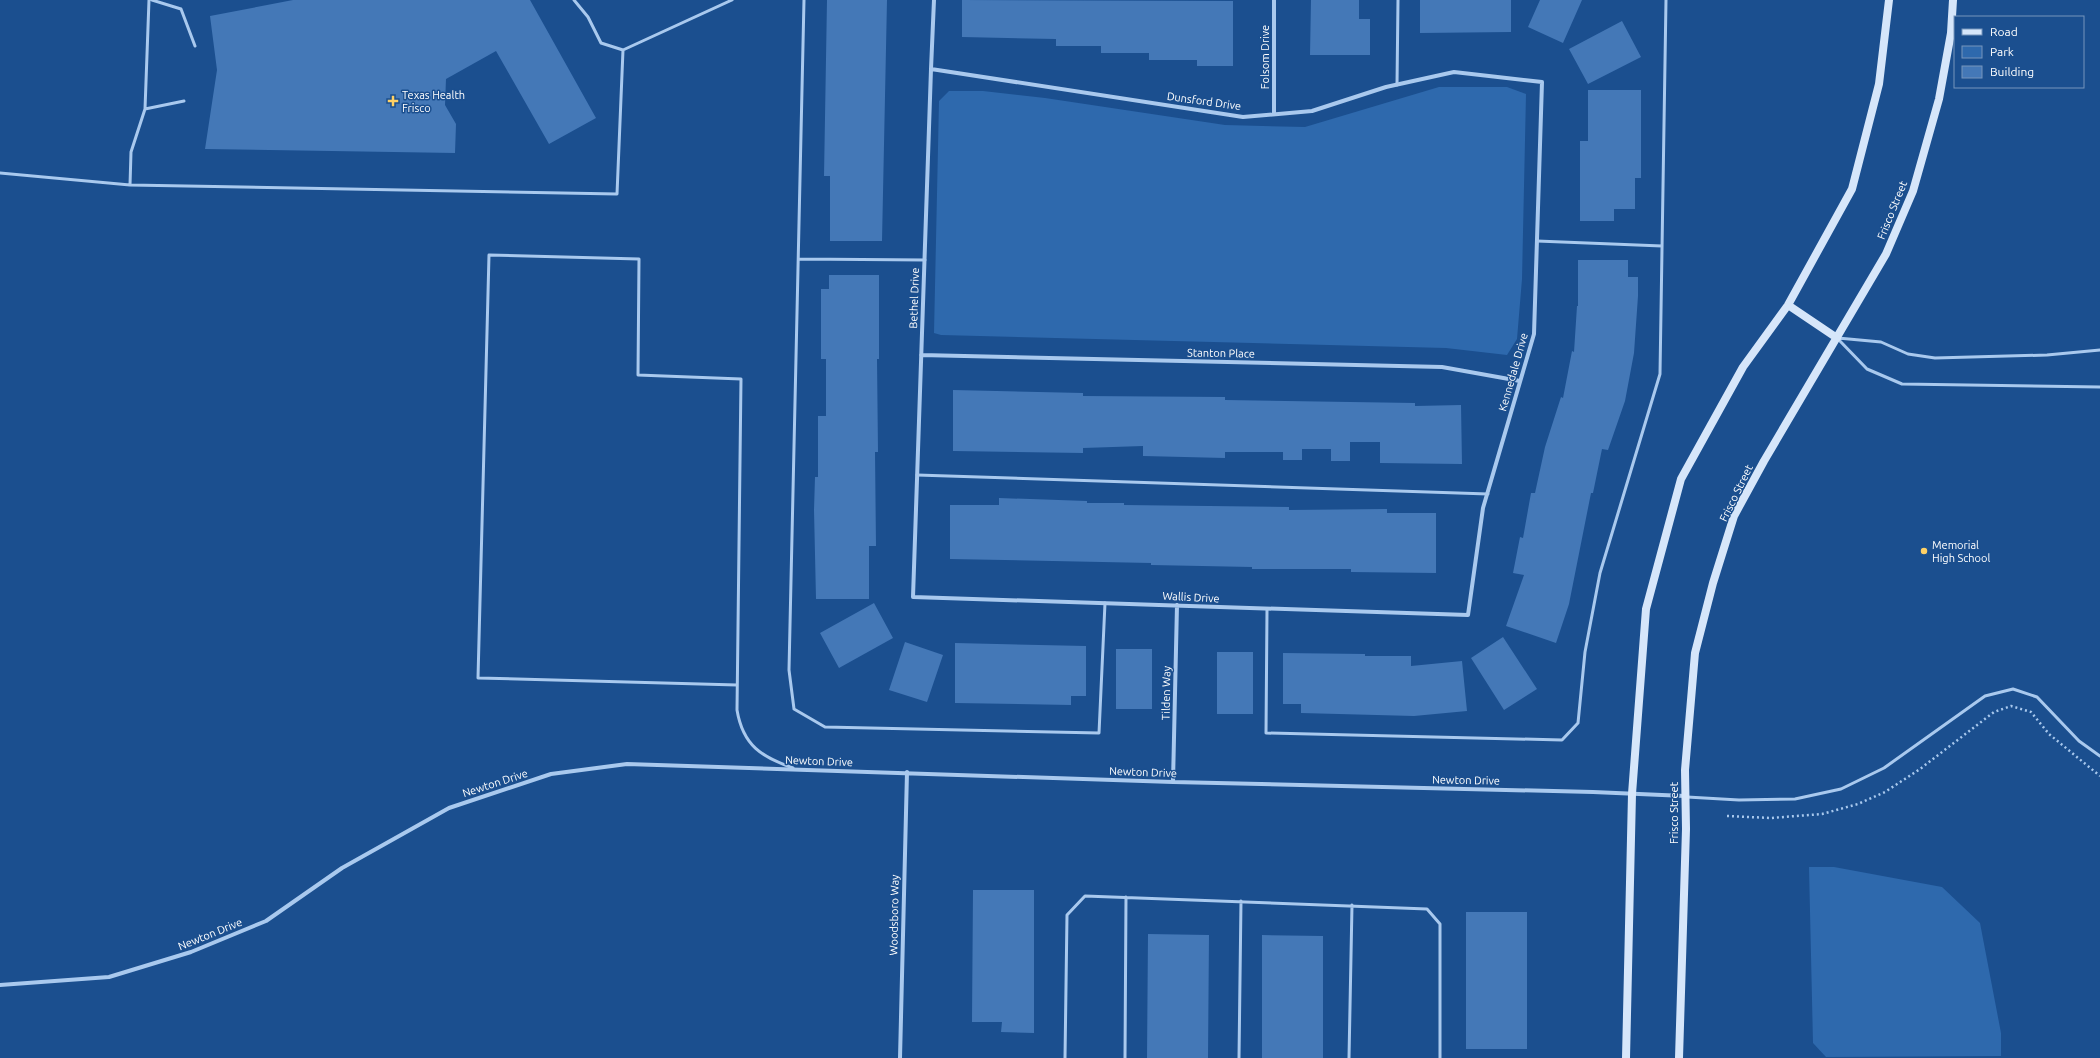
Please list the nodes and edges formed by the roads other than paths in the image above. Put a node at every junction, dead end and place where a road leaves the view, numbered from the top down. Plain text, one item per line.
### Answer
1 (149, 0) edge
2 (152, 0) edge
3 (574, 0) edge
4 (732, 0) edge
5 (804, 0) edge
6 (934, 0) edge
7 (1274, 0) edge
8 (1398, 0) edge
9 (1666, 0) edge
10 (1889, 0) edge
11 (1953, 0) edge
12 (195, 46) dead end
13 (623, 50) junction
14 (931, 69) junction
15 (1542, 82) joint
16 (1397, 85) junction
17 (184, 101) dead end
18 (145, 110) junction
19 (1274, 114) junction
20 (0, 173) edge
21 (130, 185) junction
22 (1537, 241) junction
23 (1662, 246) junction
24 (799, 259) junction
25 (925, 260) junction
26 (1788, 305) junction
27 (1836, 338) junction
28 (2100, 350) edge
29 (921, 355) junction
30 (1520, 381) junction
31 (2100, 387) edge
32 (917, 475) junction
33 (1488, 494) junction
34 (913, 597) joint
35 (1105, 603) junction
36 (1177, 605) junction
37 (1267, 610) junction
38 (1468, 615) joint
39 (737, 685) junction
40 (2100, 756) edge
41 (795, 769) junction
42 (906, 772) junction
43 (1173, 782) junction
44 (1632, 794) junction
45 (1685, 796) junction
46 (1126, 897) junction
47 (1241, 901) junction
48 (1352, 905) junction
49 (0, 986) edge
50 (900, 1058) edge
51 (1065, 1058) edge
52 (1125, 1058) edge
53 (1239, 1058) edge
54 (1349, 1058) edge
55 (1440, 1058) edge
56 (1626, 1058) edge
57 (1679, 1058) edge

1 - 18 lane
2 - 12 lane
3 - 13 lane
4 - 13 lane
5 - 24 lane
6 - 14 street, Bethel Drive
7 - 19 street, Folsom Drive
8 - 16 lane
9 - 23 lane
10 - 26 street
11 - 27 street, Frisco Street
13 - 21 lane
14 - 19 street, Dunsford Drive
14 - 25 street, Bethel Drive
15 - 16 street, Dunsford Drive
15 - 22 street, Kennedale Drive
16 - 19 street, Dunsford Drive
17 - 18 lane
18 - 21 lane
20 - 21 lane
22 - 23 lane
22 - 30 street, Kennedale Drive
23 - 37 lane
24 - 25 lane
24 - 35 lane
25 - 29 street, Bethel Drive
26 - 27 street
26 - 44 street
27 - 28 lane
27 - 31 lane
27 - 45 street, Frisco Street
29 - 30 street, Stanton Place
29 - 32 street, Bethel Drive
30 - 33 street, Kennedale Drive
32 - 33 lane
32 - 34 street, Bethel Drive
33 - 38 street, Kennedale Drive
34 - 35 street, Wallis Drive
35 - 36 street, Wallis Drive
36 - 37 street, Wallis Drive
36 - 43 street, Tilden Way
37 - 38 street, Wallis Drive
39 - 39 lane
39 - 41 lane
40 - 45 lane
41 - 42 street, Newton Drive
41 - 49 street, Newton Drive
42 - 43 street, Newton Drive
42 - 50 street, Woodsboro Way
43 - 44 street, Newton Drive
44 - 45 street, Newton Drive
44 - 56 street
45 - 57 street, Frisco Street
46 - 47 lane
46 - 51 lane
46 - 52 lane
47 - 48 lane
47 - 53 lane
48 - 54 lane
48 - 55 lane

